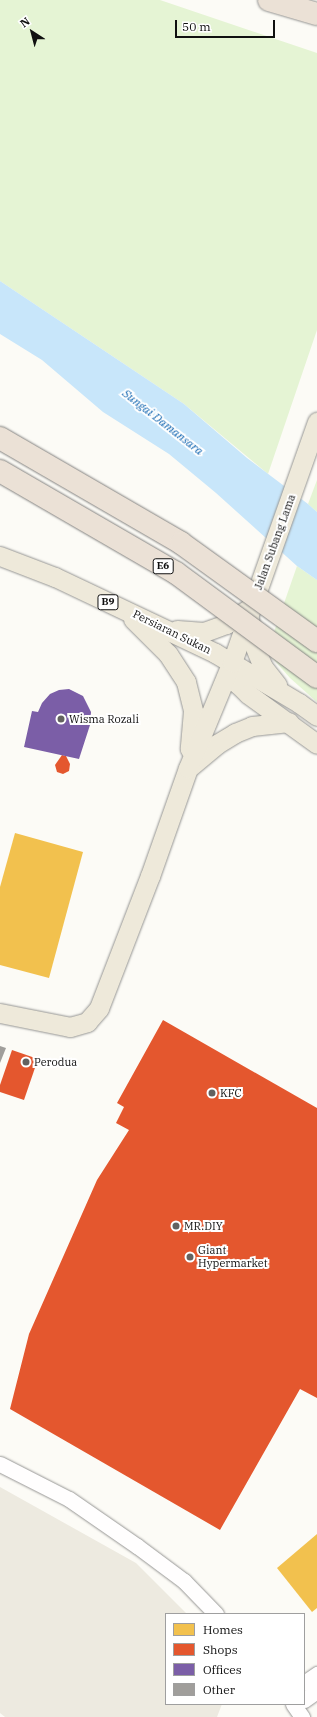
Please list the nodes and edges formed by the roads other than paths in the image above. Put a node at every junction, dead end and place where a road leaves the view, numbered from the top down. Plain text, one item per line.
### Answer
1 (279, 2) edge
2 (317, 14) edge
3 (317, 24) edge
4 (317, 422) edge
5 (0, 438) edge
6 (0, 471) edge
7 (0, 556) edge
8 (124, 609) junction
9 (251, 612) junction
10 (158, 626) junction
11 (317, 641) edge
12 (232, 662) junction
13 (317, 677) edge
14 (284, 694) junction
15 (317, 716) edge
16 (289, 722) junction
17 (317, 744) edge
18 (188, 768) junction
19 (0, 1013) edge
20 (0, 1464) edge
21 (215, 1613) edge
22 (317, 1671) edge
23 (317, 1674) edge
24 (305, 1675) edge
25 (305, 1682) edge
26 (317, 1691) edge
27 (305, 1700) edge

1 - 2 highway
1 - 3 highway
4 - 9 main road, Jalan Subang Lama
5 - 11 highway, E6, bridge
6 - 13 highway, E6, bridge
7 - 8 main road, Persiaran Sukan / B9
8 - 10 main road, Persiaran Sukan / B9
8 - 18 main road
9 - 10 main road
9 - 12 main road, Jalan Subang Lama
9 - 14 main road
10 - 12 main road, Persiaran Sukan / B9
12 - 14 main road, Persiaran Sukan / B9
12 - 16 main road
12 - 18 main road, Jalan Subang Lama
14 - 15 main road, Persiaran Sukan / B9
16 - 17 main road
16 - 18 main road
18 - 19 main road
20 - 21 street
22 - 24 street
23 - 25 street
26 - 27 street

